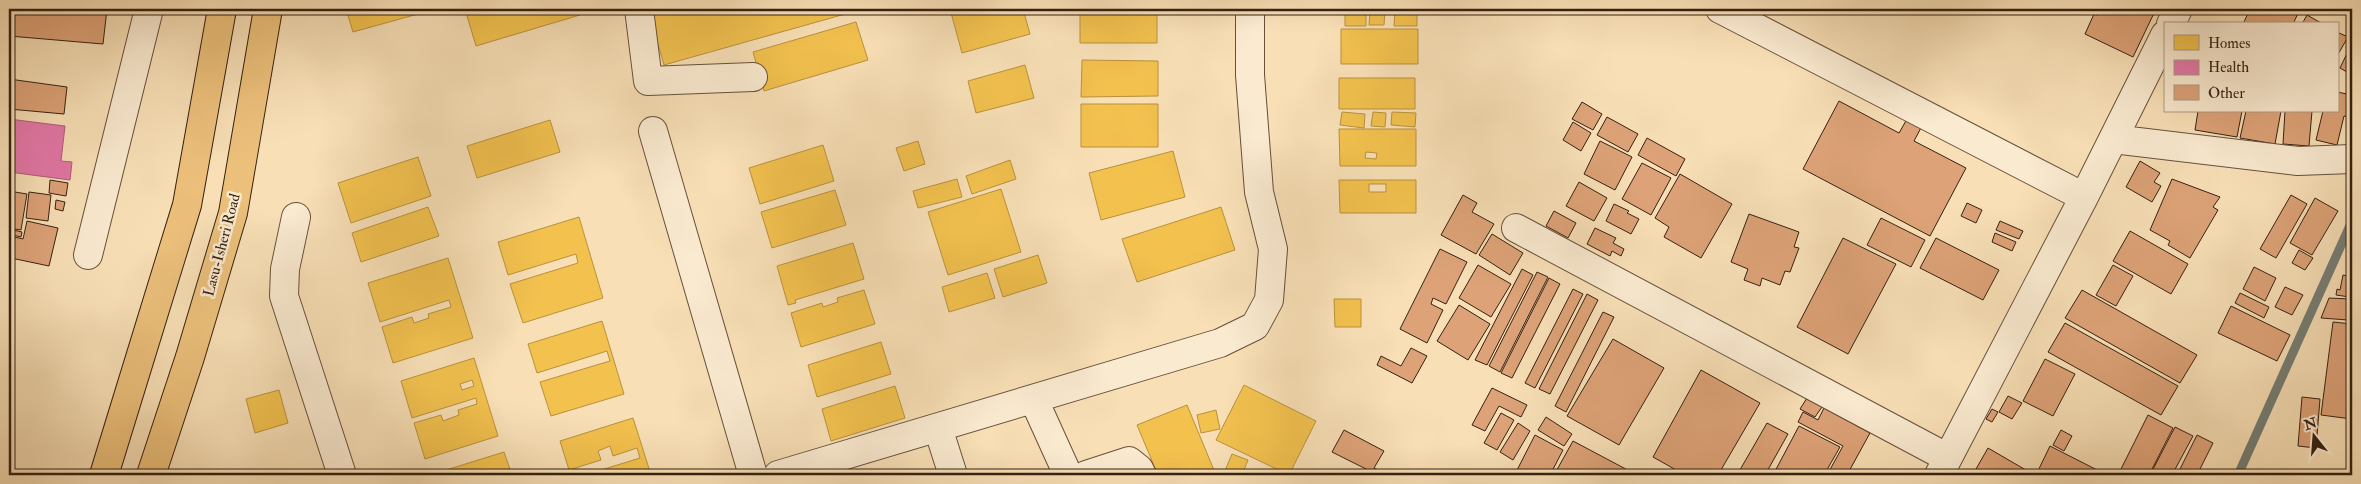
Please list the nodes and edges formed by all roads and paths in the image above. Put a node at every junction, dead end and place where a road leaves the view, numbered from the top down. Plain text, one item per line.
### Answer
1 (149, 9) edge
2 (222, 9) edge
3 (268, 9) edge
4 (639, 9) edge
5 (1250, 9) edge
6 (1720, 9) edge
7 (2178, 9) edge
8 (2171, 22) edge
9 (2164, 37) edge
10 (753, 77) dead end
11 (653, 131) dead end
12 (2113, 139) junction
13 (2352, 159) edge
14 (2084, 197) junction
15 (296, 217) dead end
16 (1516, 228) dead end
17 (88, 255) dead end
18 (1034, 400) junction
19 (938, 428) junction
20 (844, 466) edge
21 (1944, 467) edge
22 (104, 475) edge
23 (151, 475) edge
24 (342, 475) edge
25 (753, 475) edge
26 (778, 475) edge
27 (954, 475) edge
28 (1068, 475) edge
29 (1086, 475) edge
30 (1142, 475) edge

1 - 17 street
2 - 22 main road
3 - 23 main road, Lasu-Isheri Road
4 - 10 street
5 - 18 street
6 - 14 street
7 - 8 street
9 - 12 street
11 - 25 street
12 - 13 street
12 - 14 street
14 - 21 street
15 - 24 street
16 - 21 street
18 - 19 street
18 - 28 street
19 - 20 street
19 - 27 street
20 - 26 street
29 - 30 street

